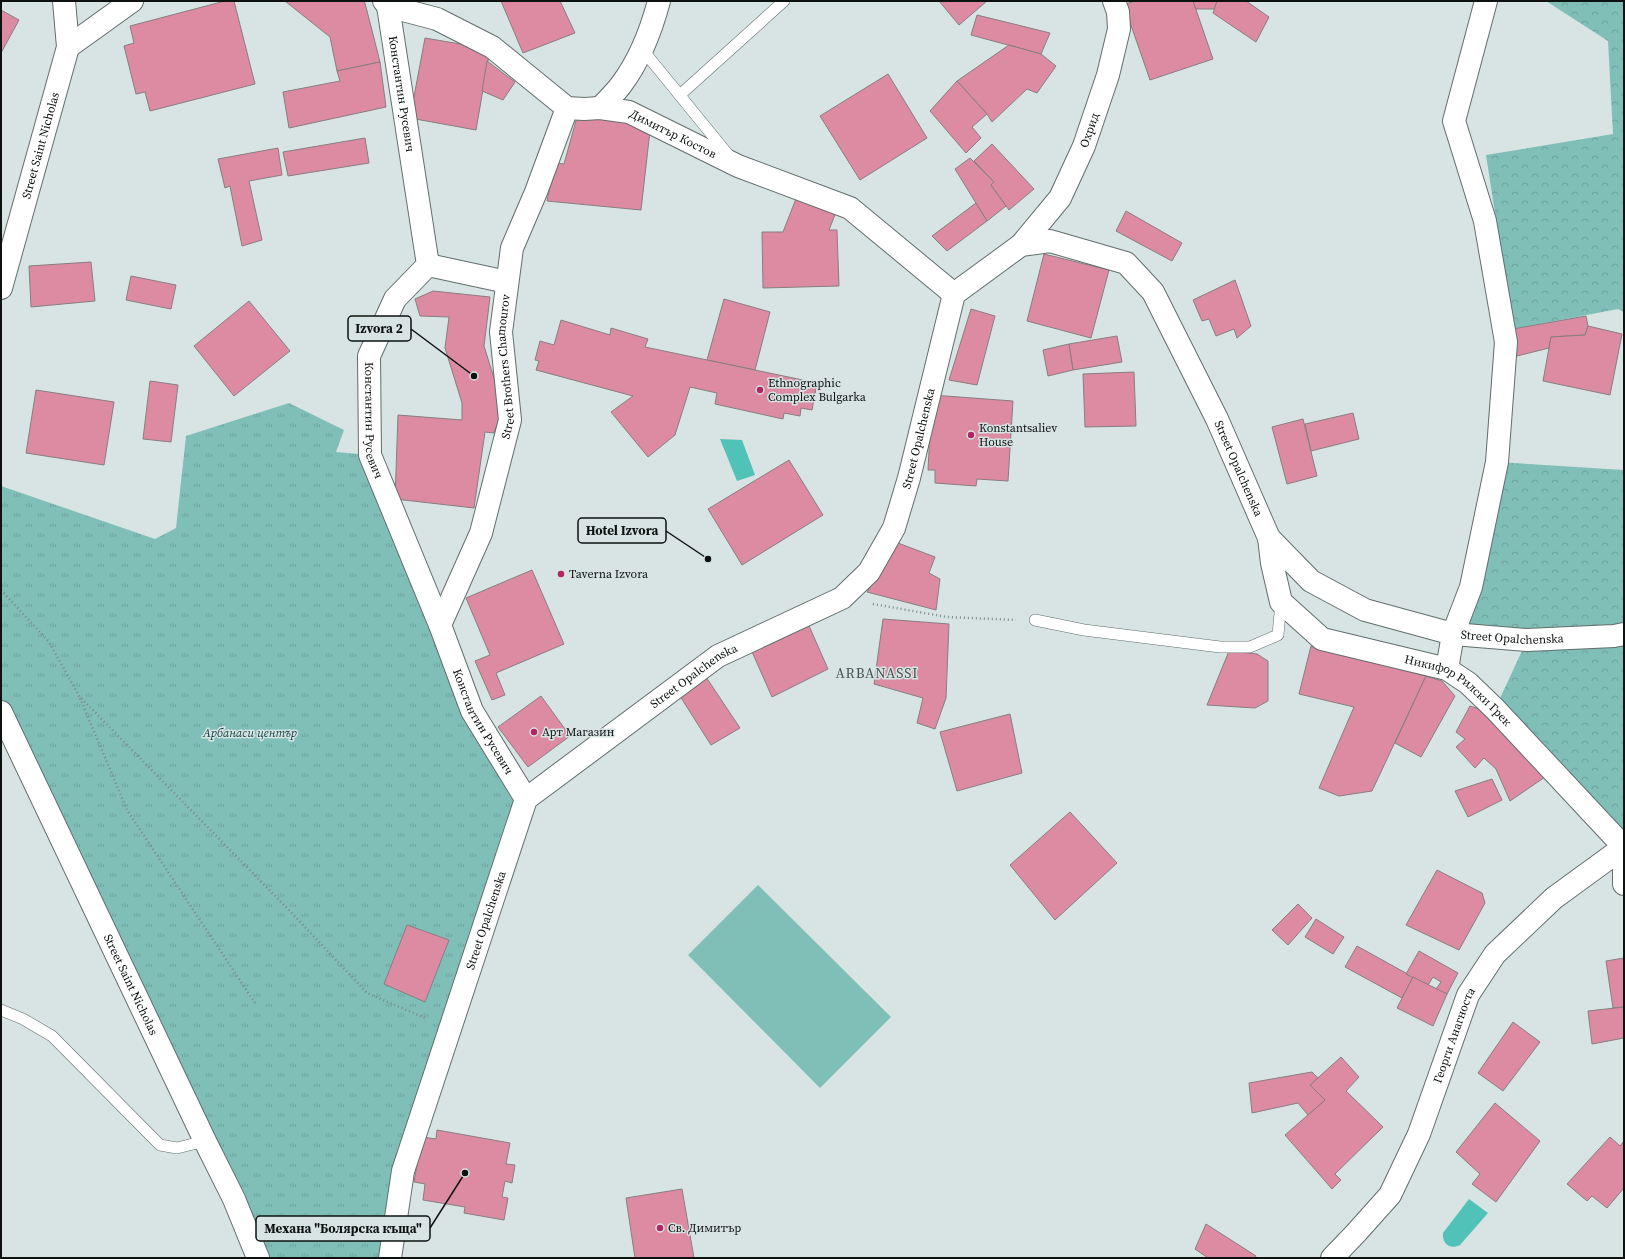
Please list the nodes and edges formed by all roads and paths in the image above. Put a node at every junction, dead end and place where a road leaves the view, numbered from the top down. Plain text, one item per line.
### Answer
1 (64, 1) edge
2 (132, 1) edge
3 (659, 1) edge
4 (784, 1) edge
5 (1114, 1) edge
6 (1486, 1) edge
7 (386, 4) edge
8 (68, 47) junction
9 (642, 48) junction
10 (681, 94) junction
11 (567, 108) junction
12 (600, 108) junction
13 (738, 166) junction
14 (1021, 245) junction
15 (428, 265) junction
16 (507, 282) junction
17 (1, 288) edge
18 (954, 294) junction
19 (1269, 538) junction
20 (1, 590) edge
21 (842, 598) junction
22 (1281, 602) junction
23 (1035, 620) joint
24 (440, 625) junction
25 (1453, 634) junction
26 (1624, 634) edge
27 (1447, 669) junction
28 (78, 696) junction
29 (1, 712) edge
30 (526, 799) junction
31 (1624, 847) edge
32 (1624, 884) edge
33 (255, 1003) dead end
34 (1, 1010) edge
35 (450, 1029) junction
36 (205, 1141) junction
37 (258, 1258) edge
38 (390, 1258) edge
39 (1332, 1258) edge

1 - 8 street, Street Saint Nicholas
2 - 8 street
3 - 9 street
4 - 10 lane
5 - 14 street, Охрид
6 - 25 street
7 - 11 street
7 - 15 street, Константин Русевич
8 - 17 street, Street Saint Nicholas
9 - 10 lane
9 - 12 street
10 - 13 lane
11 - 12 street, Димитър Костов
11 - 16 street, Street Brothers Chamourov
12 - 13 street, Димитър Костов
13 - 18 street, Димитър Костов
14 - 18 street, Street Opalchenska
14 - 19 street, Street Opalchenska
15 - 16 street
15 - 24 street, Константин Русевич
16 - 24 street, Street Brothers Chamourov
18 - 21 street, Street Opalchenska
19 - 22 street
19 - 25 street, Street Opalchenska
20 - 28 path
21 - 23 path
21 - 30 street, Street Opalchenska
22 - 23 lane
22 - 27 street, Никифор Рилски Грек
24 - 30 street, Константин Русевич
25 - 26 street, Street Opalchenska
25 - 27 street
27 - 31 street, Никифор Рилски Грек
28 - 33 path
28 - 35 path
29 - 36 street, Street Saint Nicholas
30 - 35 street, Street Opalchenska
31 - 32 street
31 - 39 street, Георги Анагноста
34 - 36 lane
35 - 38 street, Street Opalchenska
36 - 37 street, Street Saint Nicholas

